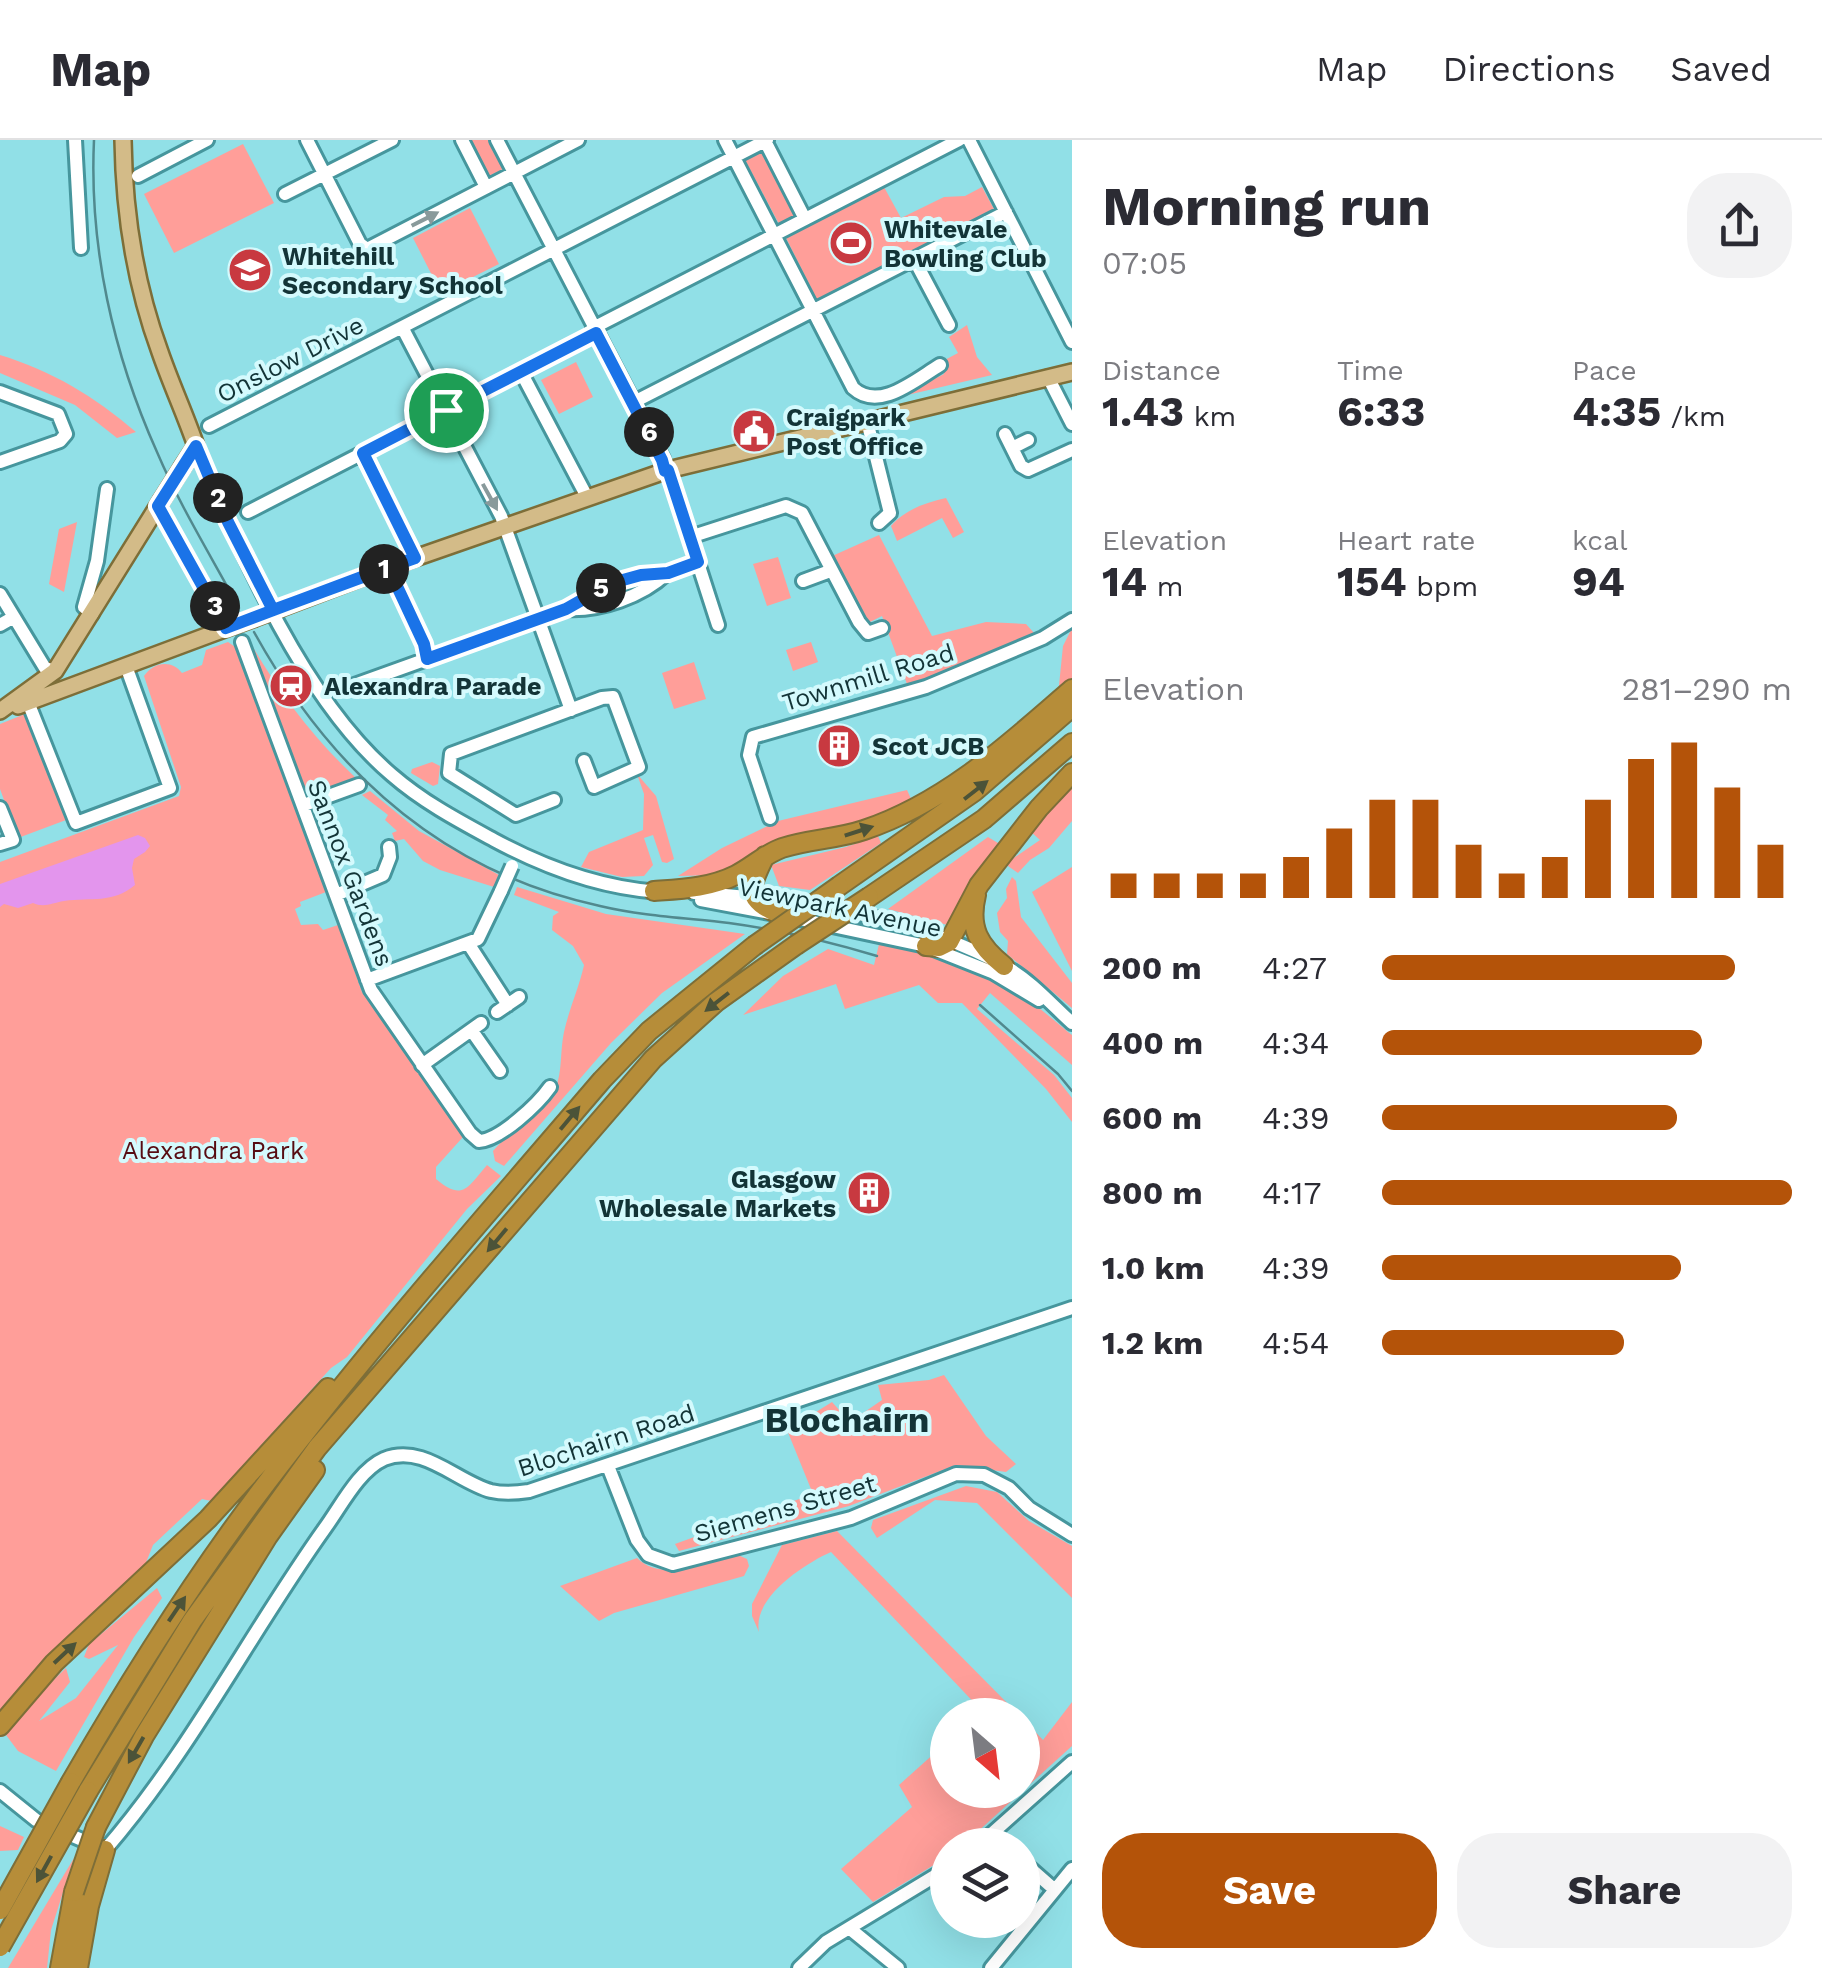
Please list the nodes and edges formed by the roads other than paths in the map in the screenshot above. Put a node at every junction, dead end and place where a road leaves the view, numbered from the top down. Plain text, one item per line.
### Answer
1 (76, 140) edge
2 (122, 140) edge
3 (207, 140) edge
4 (307, 140) edge
5 (392, 140) edge
6 (462, 140) edge
7 (497, 140) edge
8 (578, 140) edge
9 (725, 140) edge
10 (766, 140) edge
11 (959, 140) edge
12 (969, 140) edge
13 (734, 157) junction
14 (514, 173) junction
15 (324, 174) junction
16 (138, 176) dead end
17 (486, 187) junction
18 (285, 194) dead end
19 (1006, 212) junction
20 (805, 219) junction
21 (774, 234) junction
22 (81, 248) dead end
23 (553, 249) junction
24 (914, 259) junction
25 (812, 311) junction
26 (949, 325) dead end
27 (402, 326) junction
28 (594, 330) junction
29 (1072, 342) edge
30 (940, 366) dead end
31 (521, 372) junction
32 (1072, 372) edge
33 (1048, 377) junction
34 (0, 392) edge
35 (632, 403) junction
36 (446, 410) junction
37 (868, 420) junction
38 (1072, 424) edge
39 (209, 426) dead end
40 (1005, 434) dead end
41 (1028, 440) dead end
42 (196, 446) junction
43 (1012, 448) junction
44 (1072, 450) edge
45 (363, 453) junction
46 (0, 462) edge
47 (667, 471) junction
48 (107, 488) dead end
49 (587, 497) junction
50 (159, 503) junction
51 (248, 512) dead end
52 (879, 523) dead end
53 (504, 526) junction
54 (690, 536) junction
55 (415, 558) junction
56 (698, 562) junction
57 (388, 567) junction
58 (830, 572) junction
59 (803, 581) dead end
60 (0, 594) edge
61 (273, 610) junction
62 (92, 614) junction
63 (14, 617) junction
64 (538, 619) junction
65 (1072, 620) edge
66 (241, 623) junction
67 (0, 625) edge
68 (718, 626) dead end
69 (882, 628) dead end
70 (80, 634) junction
71 (242, 642) dead end
72 (427, 659) junction
73 (126, 666) junction
74 (50, 670) junction
75 (349, 687) dead end
76 (64, 689) junction
77 (1072, 689) edge
78 (28, 702) junction
79 (1072, 706) edge
80 (571, 710) junction
81 (0, 711) edge
82 (1072, 743) edge
83 (584, 761) dead end
84 (1072, 773) edge
85 (359, 786) dead end
86 (554, 800) dead end
87 (304, 805) junction
88 (0, 808) edge
89 (770, 818) dead end
90 (0, 844) edge
91 (389, 847) dead end
92 (765, 856) junction
93 (515, 859) junction
94 (979, 885) junction
95 (654, 891) junction
96 (336, 894) junction
97 (754, 896) junction
98 (781, 915) junction
99 (948, 942) junction
100 (468, 943) junction
101 (926, 946) junction
102 (1004, 966) junction
103 (367, 980) junction
104 (508, 1005) dead end
105 (1067, 1019) edge
106 (499, 1062) dead end
107 (422, 1065) junction
108 (550, 1086) dead end
109 (462, 1245) junction
110 (1072, 1308) edge
111 (427, 1322) junction
112 (608, 1466) junction
113 (1072, 1535) edge
114 (0, 1726) edge
115 (1072, 1762) edge
116 (79, 1786) junction
117 (0, 1791) edge
118 (999, 1828) edge
119 (105, 1850) junction
120 (1072, 1869) edge
121 (1040, 1877) edge
122 (930, 1879) edge
123 (1055, 1890) junction
124 (0, 1910) edge
125 (849, 1928) junction
126 (0, 1947) edge
127 (60, 1968) edge
128 (78, 1968) edge
129 (798, 1968) edge
130 (898, 1968) edge
131 (991, 1968) edge

1 - 22 street
2 - 42 main road
3 - 16 street
4 - 15 street
5 - 15 street
6 - 17 street
7 - 14 street
8 - 14 street
9 - 13 street
10 - 13 street, Onslow Drive
10 - 20 street
11 - 20 street
12 - 19 street
13 - 21 street
13 - 23 street, Onslow Drive
14 - 17 street
14 - 23 street
15 -> 17 street
15 - 18 street
19 - 24 street
19 - 29 street
20 - 21 street
21 - 25 street
21 - 28 street
23 - 27 street, Onslow Drive
23 - 28 street
24 - 25 street
24 - 26 street
25 - 30 street
25 - 35 street
27 - 36 street
27 - 39 street, Onslow Drive
28 - 31 street
28 - 35 street
31 - 36 street
31 - 49 street
32 - 33 main road
33 - 37 main road
33 - 38 street
34 - 46 street
35 - 47 street
36 - 45 street
36 -> 53 street
37 - 47 main road
37 - 52 street
40 - 43 street
41 - 43 street
42 - 50 main road, bridge
42 - 61 street, Viewpark Avenue
43 - 44 street
45 - 51 street
45 - 55 street
47 - 49 main road
47 - 54 street
48 - 62 street
49 - 53 main road
50 - 62 main road
50 - 66 street
53 - 55 main road
53 - 64 street
54 - 56 street
54 - 58 street
55 - 57 main road
56 - 64 street
56 - 68 street
57 - 61 main road
57 - 72 street
58 - 59 street
58 - 69 street
60 - 63 street
61 - 66 main road
61 - 93 street, Viewpark Avenue
62 - 70 main road
63 - 67 street
63 - 74 street
64 - 72 street
64 - 80 street
65 - 89 street, Townmill Road
66 - 73 main road
70 - 74 main road
70 - 76 main road
71 - 87 street, Sannox Gardens
72 - 75 street
73 - 76 main road
73 - 78 street
74 - 81 main road
76 - 78 main road
92 -> 77 highway
78 - 81 main road
109 -> 79 highway, bridge
80 - 83 street
80 - 86 street
82 -> 111 highway, bridge
84 - 94 highway
85 - 87 street
87 - 96 street, Sannox Gardens
88 - 90 street
91 - 96 street
92 - 95 highway
92 - 97 highway
93 - 95 street, Viewpark Avenue
93 - 100 street, bridge
94 - 99 highway
94 - 102 highway
95 - 97 street, Viewpark Avenue
95 - 98 street, Viewpark Avenue
96 - 103 street, Sannox Gardens
97 - 98 highway
97 - 99 street, Viewpark Avenue
98 - 101 street, Viewpark Avenue
99 - 101 highway
99 - 102 street, Viewpark Avenue
100 - 103 street
100 - 104 street
101 - 105 street, Viewpark Avenue
102 - 105 street, Viewpark Avenue
103 - 107 street, Sannox Gardens
106 - 107 street
107 - 108 street, Sannox Gardens
114 -> 109 highway
116 -> 109 highway
110 - 112 street, Blochairn Road
111 - 116 highway
111 -> 127 highway, bridge
112 - 113 street, Siemens Street
112 - 119 street, Blochairn Road
115 - 118 street
116 - 124 highway, bridge
116 -> 126 highway, bridge
117 - 119 street
119 - 128 highway
120 - 123 street
121 - 123 street
122 - 125 street
123 - 131 street
125 - 129 street
125 - 130 street

